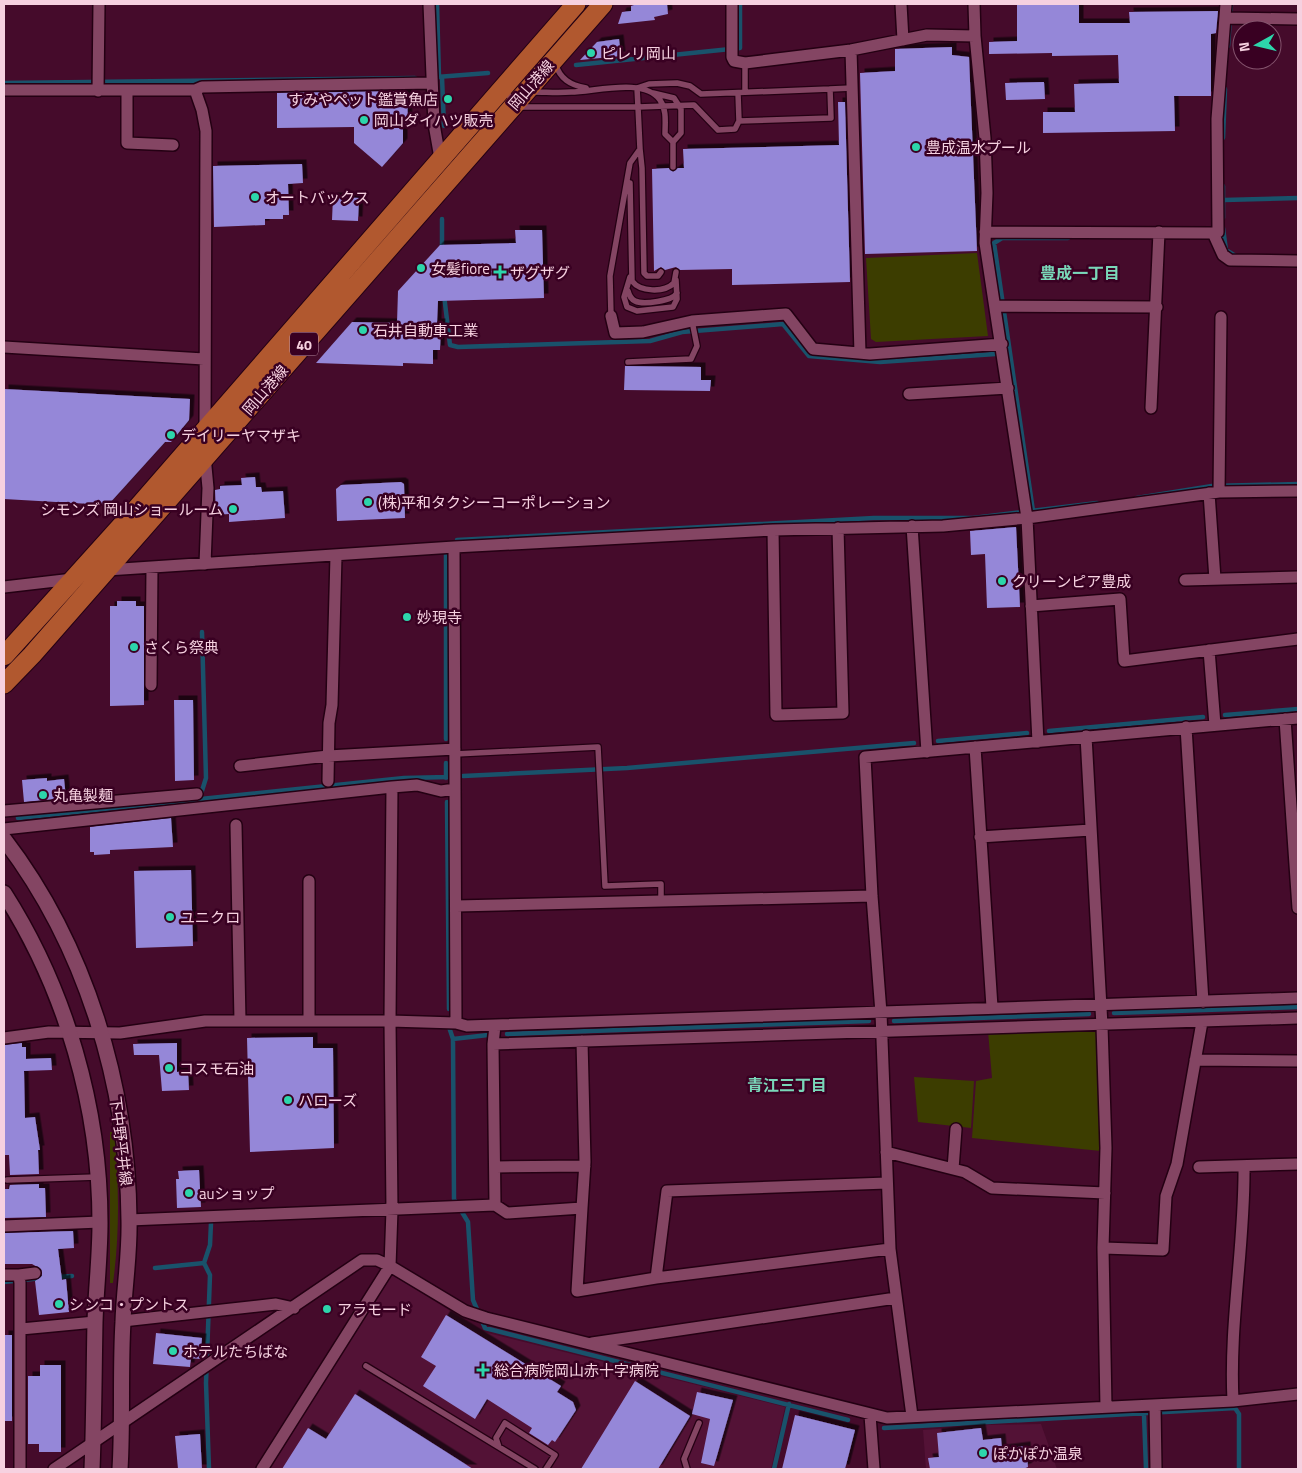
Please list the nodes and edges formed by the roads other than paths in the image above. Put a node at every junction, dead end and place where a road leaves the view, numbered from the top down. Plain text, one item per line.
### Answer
1 (99, 4) edge
2 (429, 4) edge
3 (576, 4) edge
4 (603, 4) edge
5 (732, 4) edge
6 (901, 4) edge
7 (974, 4) edge
8 (1226, 4) edge
9 (1229, 18) junction
10 (1298, 18) edge
11 (975, 36) junction
12 (903, 40) junction
13 (851, 50) junction
14 (554, 58) junction
15 (745, 63) junction
16 (432, 83) junction
17 (98, 84) junction
18 (637, 88) junction
19 (852, 88) junction
20 (591, 89) junction
21 (830, 89) junction
22 (4, 90) edge
23 (195, 90) junction
24 (127, 91) junction
25 (649, 92) junction
26 (738, 92) junction
27 (745, 92) junction
28 (516, 93) junction
29 (679, 105) junction
30 (663, 106) junction
31 (638, 107) junction
32 (739, 121) junction
33 (673, 142) junction
34 (173, 145) dead end
35 (640, 149) junction
36 (630, 163) junction
37 (673, 167) dead end
38 (445, 169) junction
39 (985, 232) junction
40 (1159, 236) junction
41 (1214, 237) junction
42 (1298, 261) edge
43 (661, 272) dead end
44 (630, 277) junction
45 (628, 291) junction
46 (677, 292) junction
47 (1000, 306) junction
48 (1157, 307) junction
49 (612, 316) joint
50 (1221, 317) dead end
51 (692, 323) junction
52 (4, 347) edge
53 (1003, 351) junction
54 (860, 353) junction
55 (204, 360) junction
56 (628, 362) dead end
57 (1008, 388) junction
58 (909, 394) dead end
59 (1151, 408) dead end
60 (205, 429) junction
61 (205, 458) junction
62 (1216, 490) junction
63 (1298, 491) edge
64 (1026, 514) junction
65 (912, 526) junction
66 (838, 528) junction
67 (773, 530) junction
68 (454, 547) junction
69 (336, 556) junction
70 (205, 564) junction
71 (152, 567) junction
72 (107, 570) junction
73 (1298, 577) edge
74 (73, 579) junction
75 (1215, 579) junction
76 (1185, 580) dead end
77 (4, 587) edge
78 (1031, 606) junction
79 (1298, 639) edge
80 (1210, 650) junction
81 (4, 656) edge
82 (4, 684) edge
83 (151, 685) dead end
84 (1298, 718) edge
85 (1286, 719) junction
86 (1215, 725) junction
87 (1186, 727) junction
88 (1086, 736) junction
89 (1038, 742) junction
90 (975, 747) junction
91 (455, 751) junction
92 (927, 752) junction
93 (328, 756) junction
94 (240, 766) dead end
95 (328, 781) dead end
96 (392, 787) junction
97 (456, 789) junction
98 (197, 794) dead end
99 (4, 811) edge
100 (236, 826) dead end
101 (4, 829) edge
102 (1091, 830) junction
103 (980, 837) junction
104 (4, 839) edge
105 (309, 881) dead end
106 (4, 893) edge
107 (872, 896) junction
108 (661, 901) junction
109 (456, 906) junction
110 (1298, 908) edge
111 (1298, 998) edge
112 (1203, 1002) junction
113 (1101, 1006) junction
114 (992, 1007) junction
115 (881, 1013) junction
116 (1298, 1018) edge
117 (240, 1021) junction
118 (309, 1021) junction
119 (390, 1021) junction
120 (1202, 1022) junction
121 (456, 1023) junction
122 (496, 1026) junction
123 (1102, 1026) junction
124 (882, 1031) junction
125 (69, 1032) junction
126 (102, 1033) junction
127 (4, 1038) edge
128 (582, 1041) junction
129 (493, 1044) junction
130 (1195, 1060) junction
131 (1298, 1061) edge
132 (956, 1129) dead end
133 (886, 1152) junction
134 (1298, 1164) edge
135 (585, 1166) junction
136 (1244, 1166) junction
137 (496, 1167) junction
138 (1199, 1167) dead end
139 (953, 1169) junction
140 (97, 1177) junction
141 (7, 1180) dead end
142 (887, 1183) junction
143 (1105, 1193) junction
144 (495, 1205) junction
145 (582, 1208) junction
146 (392, 1210) junction
147 (129, 1220) junction
148 (100, 1222) junction
149 (4, 1226) edge
150 (1103, 1248) junction
151 (890, 1249) junction
152 (390, 1266) junction
153 (35, 1273) dead end
154 (4, 1275) edge
155 (656, 1278) junction
156 (19, 1279) junction
157 (896, 1298) junction
158 (294, 1308) junction
159 (123, 1320) junction
160 (95, 1322) junction
161 (21, 1329) junction
162 (585, 1344) junction
163 (366, 1366) dead end
164 (1298, 1394) edge
165 (1233, 1401) junction
166 (1106, 1407) junction
167 (1155, 1410) junction
168 (870, 1415) junction
169 (912, 1416) junction
170 (699, 1424) dead end
171 (122, 1425) junction
172 (93, 1444) junction
173 (499, 1447) junction
174 (20, 1469) edge
175 (54, 1469) edge
176 (92, 1469) edge
177 (120, 1469) edge
178 (262, 1469) edge
179 (535, 1469) edge
180 (546, 1469) edge
181 (687, 1469) edge
182 (874, 1469) edge
183 (1156, 1469) edge

1 - 17 street
2 - 16 street
3 - 28 main road, 岡山港線 / 40
4 - 14 main road, 岡山港線 / 40
5 - 15 street
6 - 12 street
7 - 11 street
8 - 9 street
9 - 10 street
9 - 41 street
11 - 12 street
11 - 39 street
12 - 13 street
13 - 15 street
13 - 19 street
14 - 20 lane
14 - 28 main road, 岡山港線 / 40
15 - 27 lane
16 - 23 street
16 - 38 street
17 - 22 street
17 - 24 street
18 - 20 lane
18 - 25 lane
18 - 26 lane
18 - 31 lane
19 - 21 lane
19 - 54 street
20 - 28 lane
21 - 27 lane
21 - 32 lane
23 - 24 street
23 - 55 street
24 - 34 street
25 - 29 lane
25 - 30 lane
26 - 27 lane
26 - 32 lane
28 - 31 lane
28 - 38 main road, 岡山港線 / 40
29 - 30 lane
29 - 32 lane
29 - 33 lane
30 - 31 lane
30 - 33 lane
31 - 35 lane
33 - 37 lane
35 - 36 lane
35 - 43 lane
36 - 44 lane
36 - 49 lane
38 - 60 main road, 岡山港線 / 40
38 - 61 main road, 岡山港線 / 40
39 - 40 street
39 - 47 street
40 - 41 street
40 - 48 street
41 - 42 street
44 - 45 lane
44 - 46 lane
45 - 46 lane
45 - 46 lane
47 - 48 street
47 - 53 street
48 - 59 street
49 - 51 street
50 - 62 street
51 - 54 street
51 - 56 lane
52 - 55 street
53 - 54 street
53 - 57 street
55 - 60 street
57 - 58 street
57 - 64 street
60 - 61 street
60 - 74 main road, 岡山港線 / 40
61 - 70 street
61 - 72 main road, 岡山港線 / 40
62 - 63 street
62 - 64 street
62 - 75 street
64 - 65 street
64 - 78 street
65 - 66 street
65 - 92 street
66 - 67 street
66 - 67 street
67 - 68 street
68 - 69 street
68 - 91 street
69 - 70 street
69 - 93 street
70 - 71 street
71 - 72 street
71 - 83 street
72 - 82 main road, 岡山港線 / 40
73 - 75 street
74 - 77 street
74 - 81 main road, 岡山港線 / 40
75 - 76 street
78 - 80 street
78 - 89 street
79 - 80 street
80 - 86 street
84 - 85 street
85 - 86 street
85 - 110 street
86 - 87 street
87 - 88 street
87 - 112 street
88 - 89 street
88 - 102 street
89 - 90 street
90 - 92 street
90 - 103 street
91 - 93 street
91 - 97 street
91 - 108 lane
92 - 107 street
93 - 94 street
93 - 95 street
96 - 97 street
96 - 101 street
96 - 119 street
97 - 109 street
98 - 99 street
100 - 117 street
102 - 103 street
102 - 113 street
103 - 114 street
104 - 126 street, 下中野平井線
105 - 118 street
106 - 125 street, 下中野平井線
107 - 108 street
107 - 115 street
108 - 109 street
109 - 121 street
111 - 112 street
112 - 113 street
113 - 114 street
113 - 123 street
114 - 115 street
115 - 122 street
115 - 124 street
116 - 120 street
117 - 118 street
117 - 126 street
118 - 119 street
119 - 121 street
119 - 146 street
120 - 123 street
120 - 130 street
121 - 122 street
122 - 129 street
123 - 124 street
123 - 143 street
124 - 128 street
124 - 133 street
125 - 126 street
125 - 127 street
125 - 140 street, 下中野平井線
126 - 147 street, 下中野平井線
128 - 129 street
128 - 135 street
129 - 137 street
130 - 131 street
130 - 150 street
132 - 139 street
133 - 139 street
133 - 142 street
134 - 136 street
135 - 137 street
135 - 145 street
136 - 138 street
136 - 165 street
137 - 144 street
139 - 143 street
140 - 141 lane
140 - 148 street, 下中野平井線
142 - 151 street
142 - 155 street
143 - 150 street
144 - 145 street
144 - 146 street
145 - 155 street
146 - 147 street
146 - 152 street
147 - 159 street, 下中野平井線
148 - 149 street
148 - 160 street, 下中野平井線
150 - 166 street
151 - 155 street
151 - 157 street
152 - 158 street
152 - 162 street
152 - 178 street
153 - 156 street
154 - 156 street
156 - 161 street
157 - 162 street
157 - 169 street
158 - 159 street
158 - 171 street
159 - 171 street, 下中野平井線
160 - 161 street
160 - 172 street, 下中野平井線
161 - 174 street
162 - 168 street
163 - 173 lane
164 - 165 street
165 - 167 street
166 - 167 street
166 - 169 street
167 - 183 street
168 - 169 street
168 - 182 street
170 - 181 lane
171 - 172 street
171 - 177 street, 下中野平井線
172 - 175 street
172 - 176 street, 下中野平井線
173 - 179 lane
173 - 180 lane

